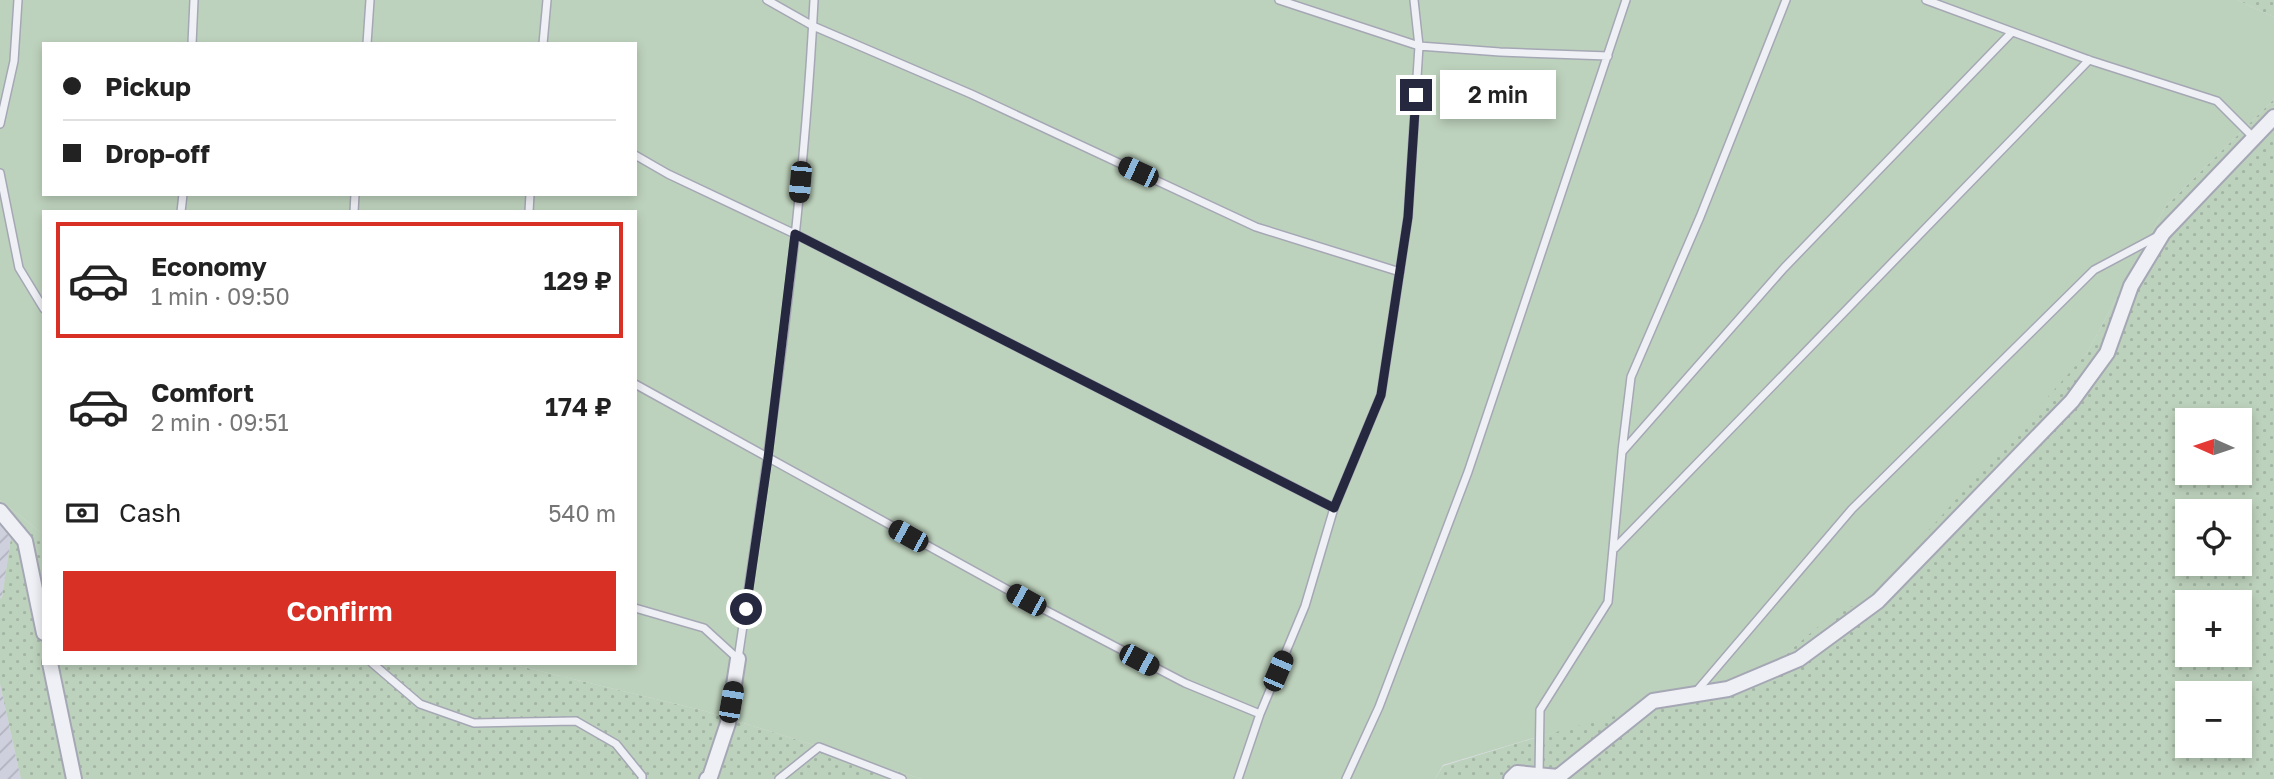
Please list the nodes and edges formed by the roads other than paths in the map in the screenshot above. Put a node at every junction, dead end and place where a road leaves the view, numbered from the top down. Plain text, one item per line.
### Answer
1 (18, 0) edge
2 (194, 0) edge
3 (370, 0) edge
4 (547, 0) edge
5 (766, 0) edge
6 (814, 0) edge
7 (1279, 0) edge
8 (1414, 0) edge
9 (1626, 0) edge
10 (1786, 0) edge
11 (1926, 0) edge
12 (813, 26) junction
13 (2012, 32) junction
14 (192, 42) edge
15 (367, 42) edge
16 (544, 42) edge
17 (1419, 46) junction
18 (1608, 56) junction
19 (2090, 60) junction
20 (2274, 117) edge
21 (0, 124) edge
22 (2254, 138) junction
23 (637, 156) edge
24 (0, 173) edge
25 (2163, 233) junction
26 (795, 234) junction
27 (1400, 272) junction
28 (42, 306) edge
29 (637, 385) edge
30 (1622, 452) junction
31 (768, 458) junction
32 (1334, 508) junction
33 (0, 510) edge
34 (1615, 548) junction
35 (637, 609) edge
36 (42, 623) edge
37 (738, 659) junction
38 (50, 665) edge
39 (374, 665) edge
40 (1694, 694) junction
41 (1260, 714) junction
42 (1539, 775) junction
43 (711, 778) edge
44 (74, 779) edge
45 (642, 779) edge
46 (779, 779) edge
47 (902, 779) edge
48 (1238, 779) edge
49 (1346, 779) edge
50 (1511, 779) edge

1 - 21 lane
2 - 14 lane
3 - 15 lane
4 - 16 lane
5 - 12 lane
6 - 12 lane
7 - 17 lane
8 - 17 lane
9 - 18 lane
10 - 30 lane
11 - 13 lane
12 - 26 lane
12 - 27 lane
13 - 19 lane
13 - 30 lane
17 - 18 lane
17 - 27 lane
18 - 49 lane
19 - 22 lane
19 - 34 lane
20 - 22 street
22 - 25 street
23 - 26 lane
24 - 28 lane
25 - 40 lane
25 - 40 street
26 - 31 lane
26 - 32 lane
27 - 32 lane
29 - 31 lane
30 - 34 lane
31 - 37 lane
31 - 41 lane
32 - 41 lane
33 - 36 street
34 - 42 lane
35 - 37 lane
37 - 43 street
38 - 44 street
39 - 45 lane
40 - 42 street
41 - 48 lane
42 - 50 street
46 - 47 lane

